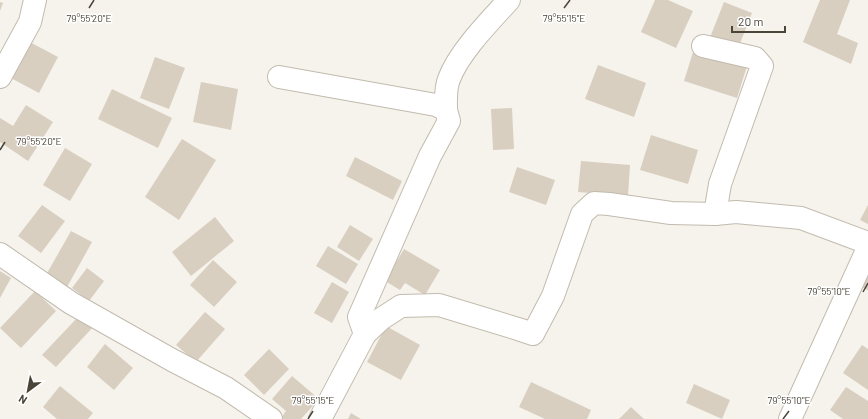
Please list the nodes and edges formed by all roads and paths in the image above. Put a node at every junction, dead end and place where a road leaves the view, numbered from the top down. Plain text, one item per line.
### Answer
1 (35, 0) edge
2 (510, 0) edge
3 (703, 46) dead end
4 (0, 77) edge
5 (279, 77) dead end
6 (446, 110) junction
7 (715, 214) junction
8 (868, 242) edge
9 (868, 248) edge
10 (0, 254) edge
11 (365, 334) junction
12 (271, 419) edge
13 (320, 419) edge
14 (790, 419) edge

1 - 4 street
2 - 6 street
3 - 7 street
5 - 6 street
6 - 11 street
7 - 8 street
7 - 11 street
9 - 14 street
10 - 12 street
11 - 13 street

